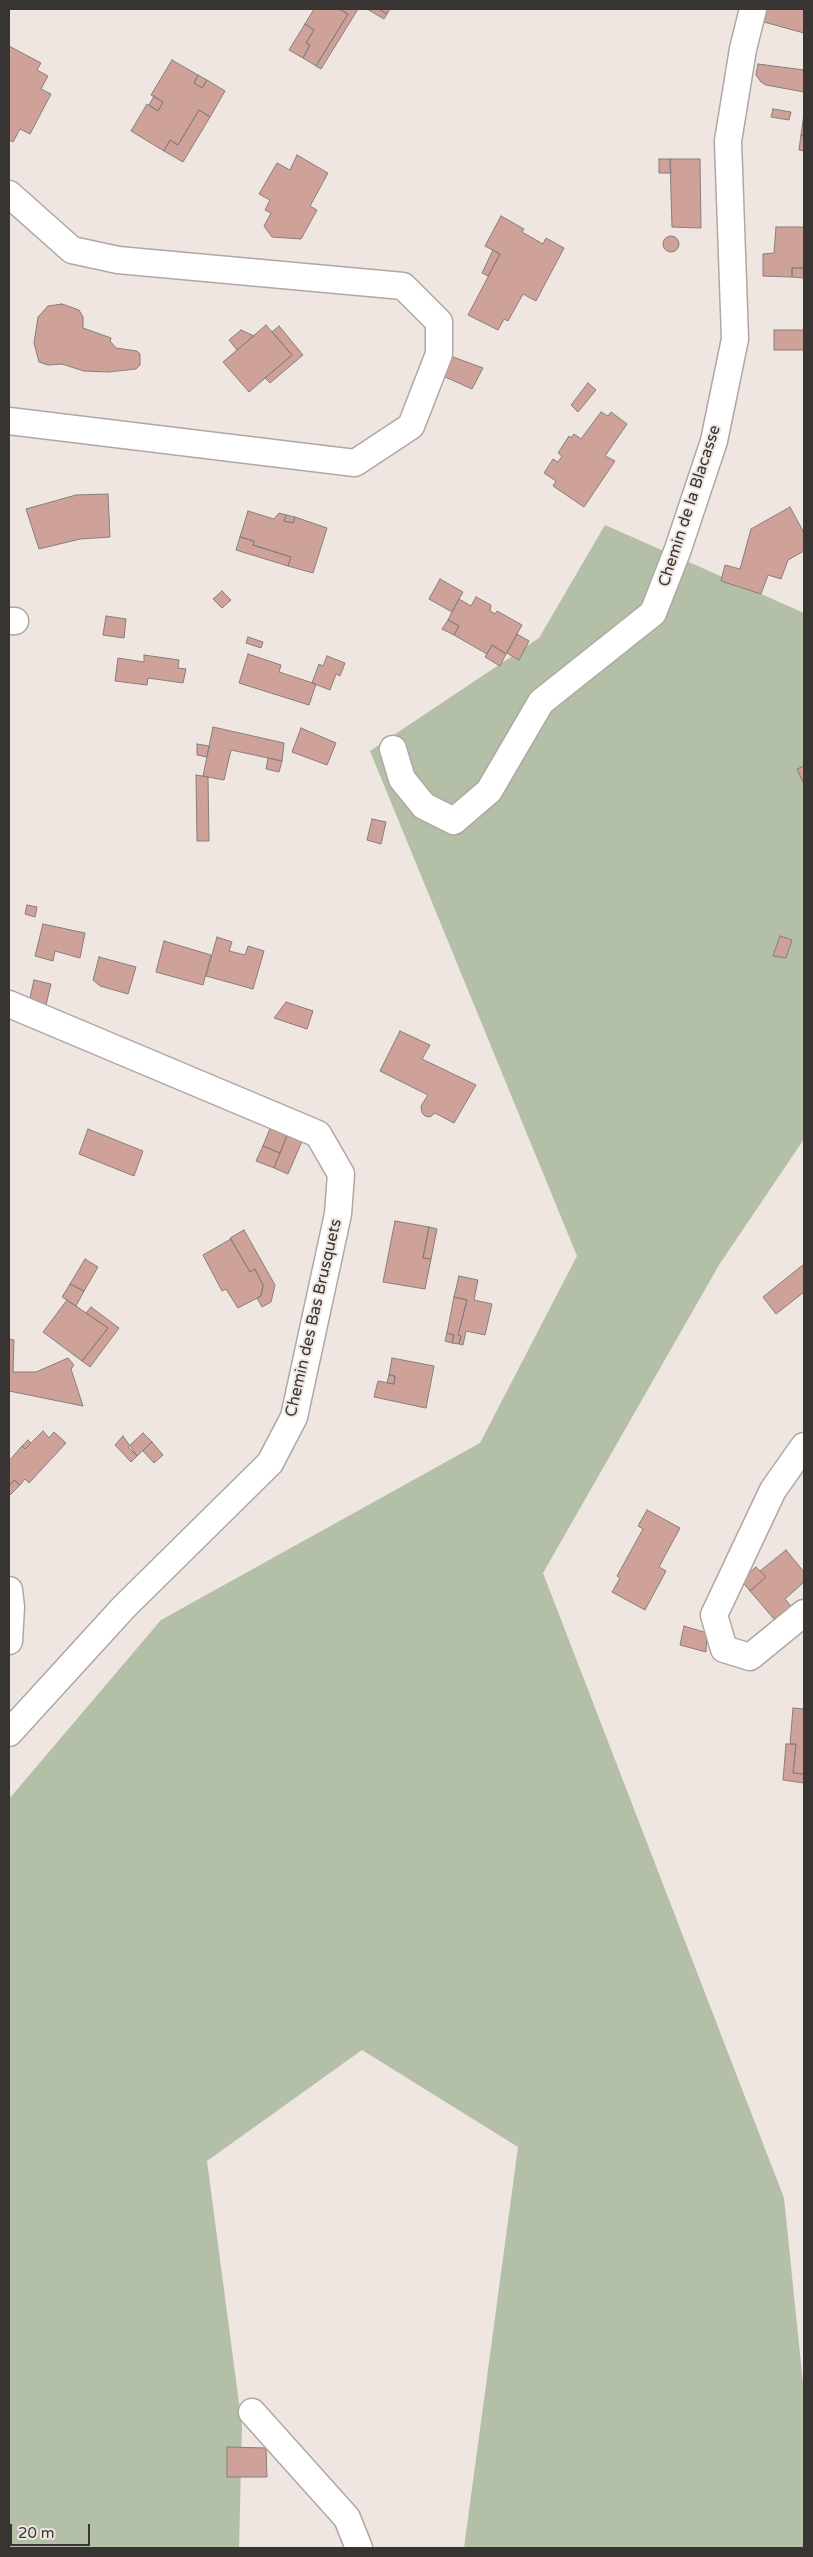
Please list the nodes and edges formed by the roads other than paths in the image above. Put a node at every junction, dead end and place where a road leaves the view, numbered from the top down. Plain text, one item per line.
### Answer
1 (753, 9) edge
2 (9, 194) edge
3 (9, 421) edge
4 (393, 748) dead end
5 (9, 1004) edge
6 (804, 1446) edge
7 (9, 1590) edge
8 (804, 1613) edge
9 (9, 1642) edge
10 (9, 1733) edge
11 (252, 2412) dead end
12 (359, 2548) edge

1 - 4 street, Chemin de la Blacasse
2 - 3 street
5 - 10 street, Chemin des Bas Brusquets
6 - 8 street
7 - 9 street
11 - 12 street

